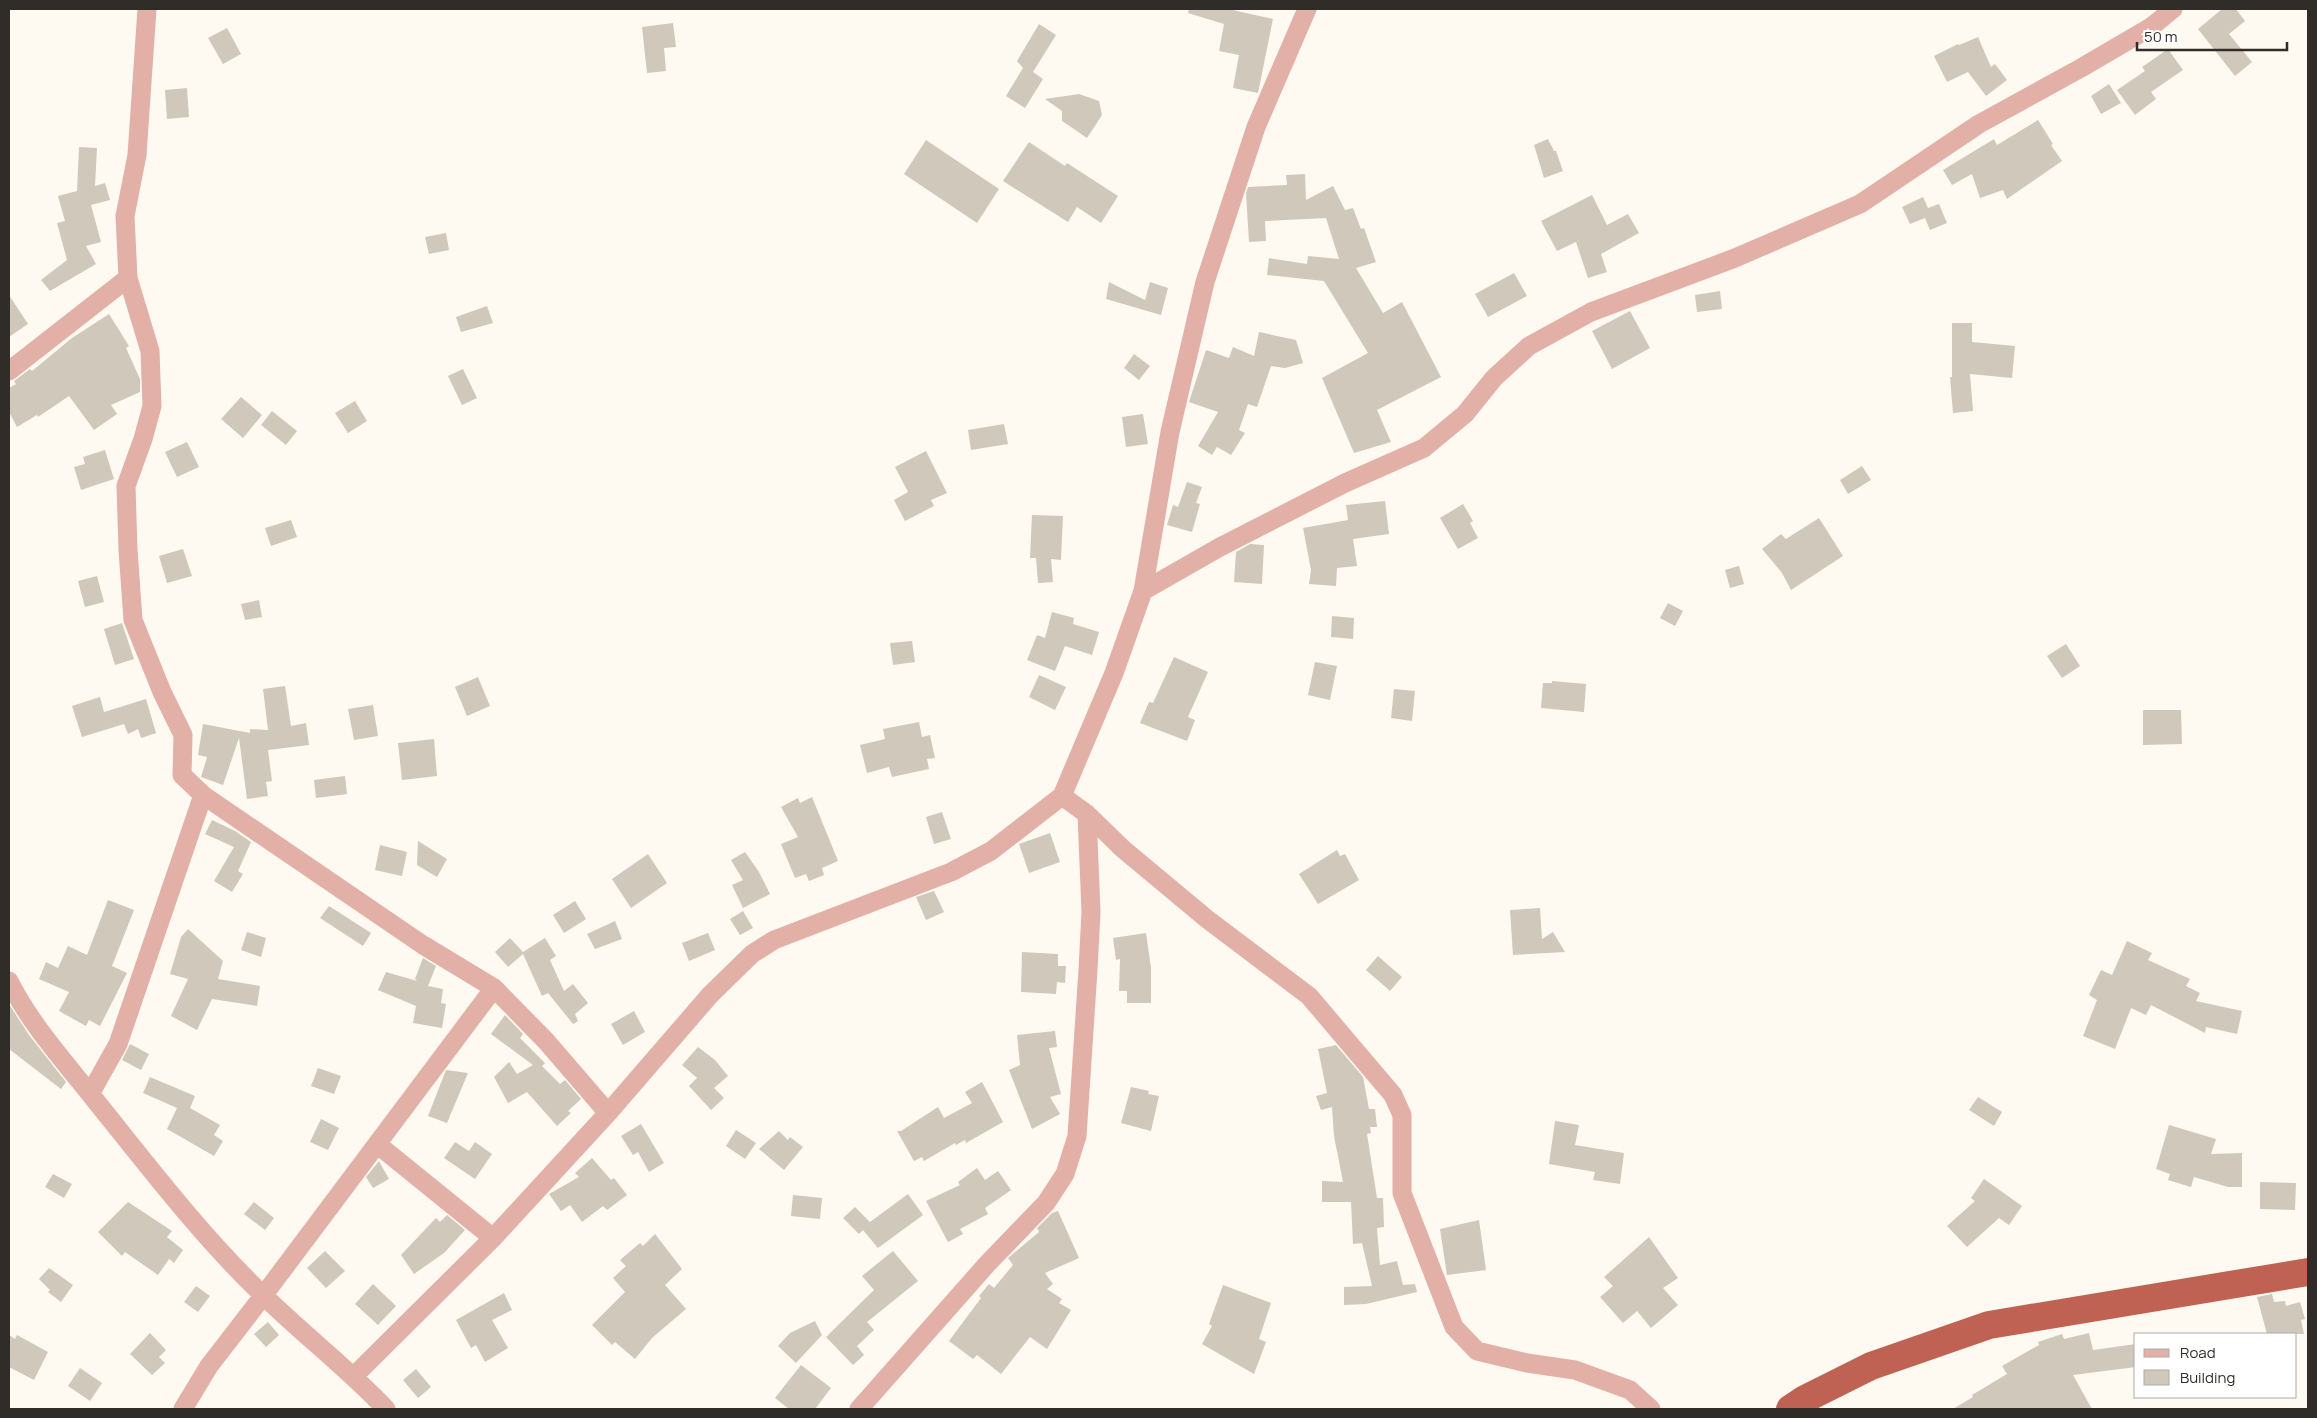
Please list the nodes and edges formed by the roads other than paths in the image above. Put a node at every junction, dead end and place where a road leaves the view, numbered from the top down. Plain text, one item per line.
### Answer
1 (147, 9) edge
2 (1307, 9) edge
3 (2173, 9) edge
4 (128, 278) junction
5 (9, 370) edge
6 (1143, 591) junction
7 (204, 795) junction
8 (1062, 796) junction
9 (1087, 814) junction
10 (9, 981) edge
11 (494, 988) junction
12 (90, 1094) junction
13 (608, 1113) junction
14 (377, 1144) junction
15 (493, 1238) junction
16 (2308, 1272) edge
17 (263, 1296) junction
18 (354, 1376) junction
19 (183, 1409) edge
20 (386, 1409) edge
21 (859, 1409) edge
22 (1651, 1409) edge
23 (1790, 1409) edge

1 - 4 street
2 - 6 street
3 - 6 street
4 - 5 street
4 - 7 street
6 - 8 street
7 - 11 street
7 - 12 street
8 - 9 street
8 - 13 street
9 - 21 street
9 - 22 street
10 - 12 street
11 - 13 street
11 - 14 street
12 - 17 street
13 - 15 street
14 - 15 street
14 - 17 street
15 - 18 street
16 - 23 highway
17 - 18 street
17 - 19 street
18 - 20 street

